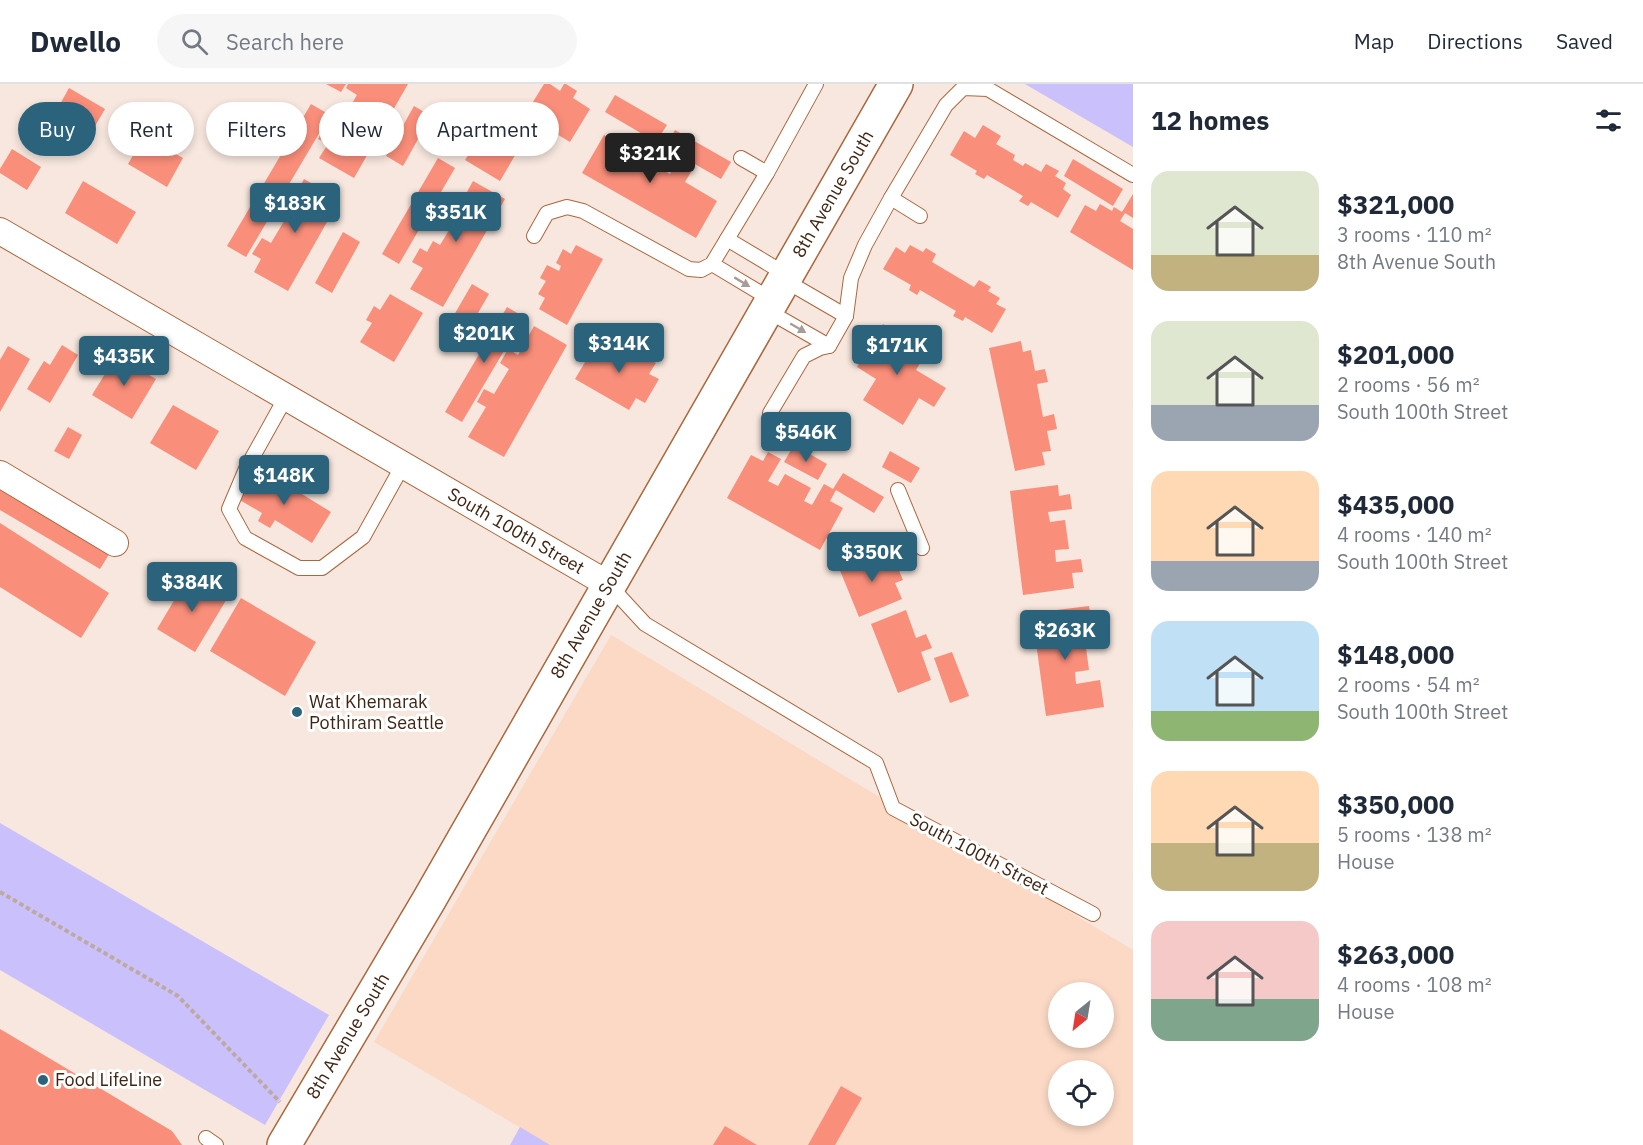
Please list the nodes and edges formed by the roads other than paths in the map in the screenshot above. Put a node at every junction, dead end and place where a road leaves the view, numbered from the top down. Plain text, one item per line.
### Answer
1 (816, 84) edge
2 (896, 84) edge
3 (741, 158) dead end
4 (767, 173) junction
5 (1133, 175) edge
6 (891, 198) junction
7 (920, 216) dead end
8 (0, 231) edge
9 (534, 236) dead end
10 (728, 239) junction
11 (712, 264) junction
12 (777, 291) junction
13 (846, 316) junction
14 (829, 346) junction
15 (285, 397) junction
16 (770, 413) dead end
17 (403, 465) junction
18 (0, 474) edge
19 (898, 490) dead end
20 (115, 543) dead end
21 (922, 548) dead end
22 (608, 585) junction
23 (1093, 914) dead end
24 (291, 1133) edge

1 - 4 lane
2 - 12 street, 8th Avenue South
3 - 4 lane
4 - 10 lane
5 - 6 lane
6 - 7 lane
6 - 13 lane
8 - 15 street, South 100th Street
9 - 11 lane
10 - 11 lane
10 - 12 lane
11 -> 12 lane
12 - 13 lane
12 -> 14 lane
12 - 22 street, 8th Avenue South
13 - 14 lane
14 - 16 lane
15 - 17 street, South 100th Street
15 - 17 lane
17 - 22 street, South 100th Street
18 - 20 street
19 - 21 lane
22 - 23 lane, South 100th Street
22 - 24 street, 8th Avenue South

